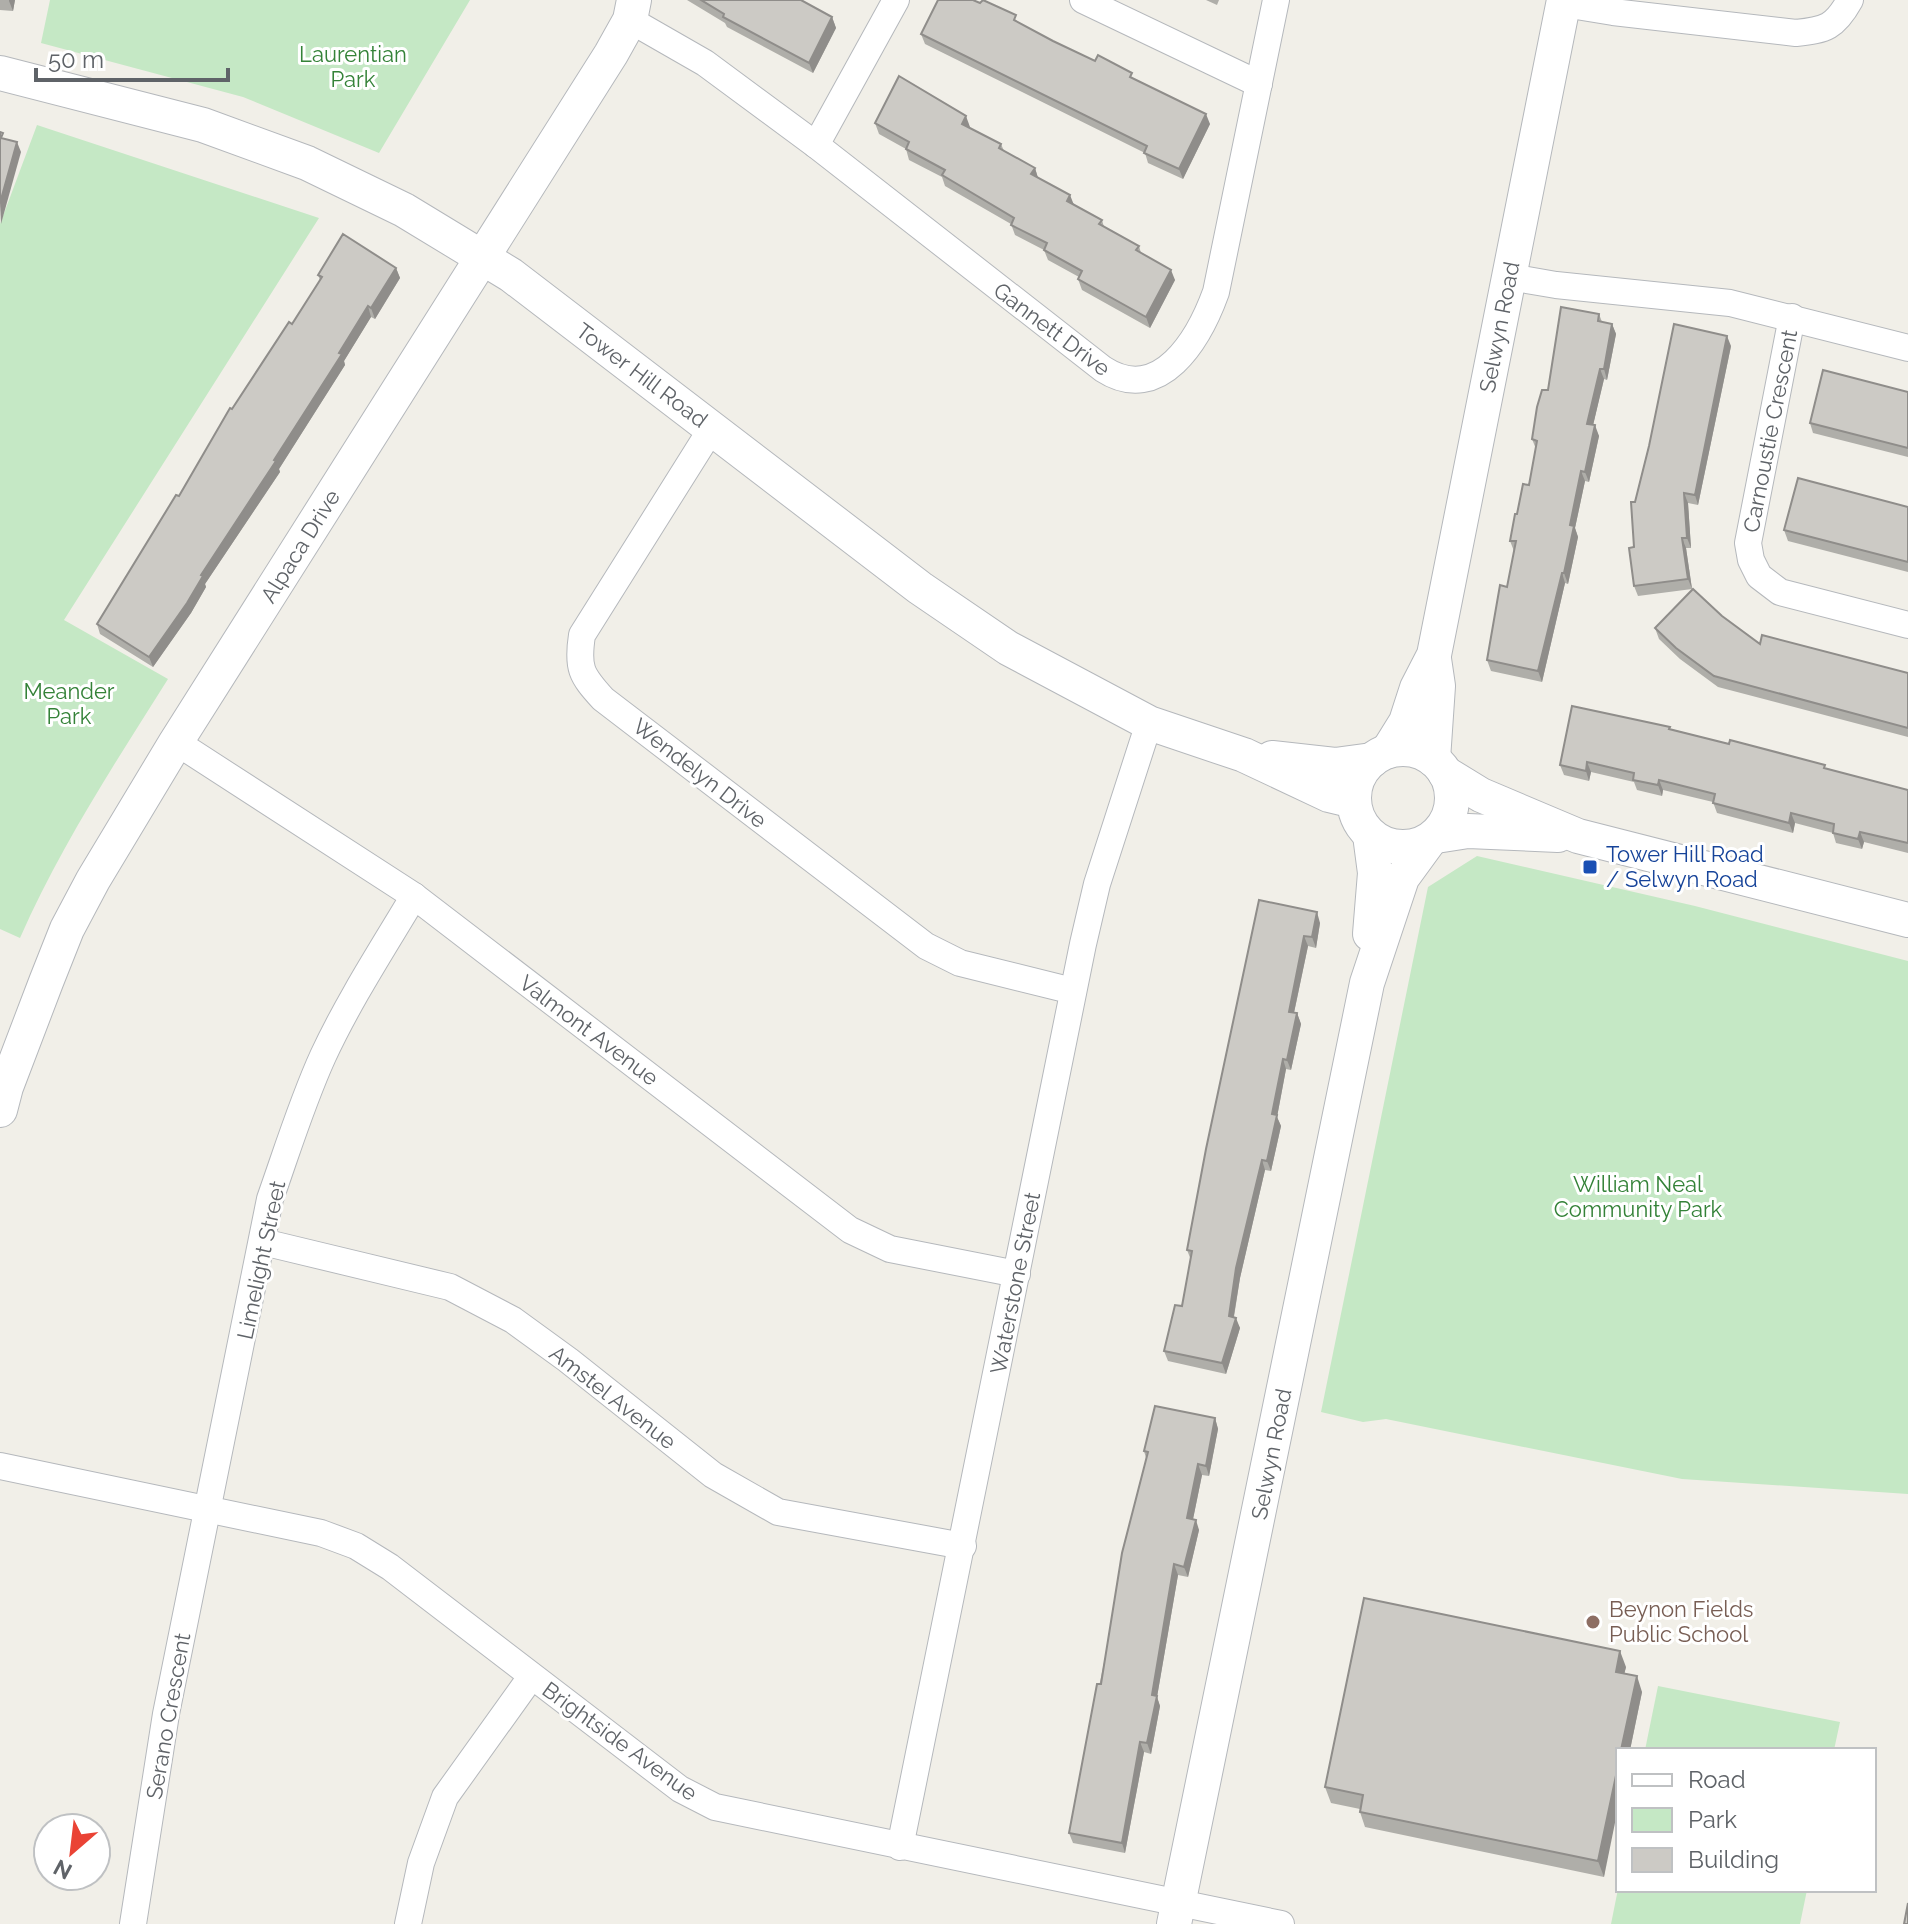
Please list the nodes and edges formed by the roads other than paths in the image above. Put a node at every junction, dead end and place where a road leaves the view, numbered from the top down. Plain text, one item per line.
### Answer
1 (896, 0) edge
2 (1083, 0) edge
3 (1276, 0) edge
4 (1850, 0) edge
5 (1564, 2) edge
6 (632, 10) edge
7 (0, 73) edge
8 (1259, 84) junction
9 (816, 145) junction
10 (482, 257) junction
11 (1509, 277) junction
12 (1792, 317) junction
13 (1908, 348) edge
14 (712, 428) junction
15 (1908, 625) edge
16 (1434, 655) junction
17 (1149, 723) junction
18 (176, 742) junction
19 (1244, 755) junction
20 (1380, 756) junction
21 (1439, 766) junction
22 (1354, 801) junction
23 (1370, 835) junction
24 (1578, 836) junction
25 (1432, 838) junction
26 (414, 896) junction
27 (1908, 920) edge
28 (1367, 983) junction
29 (1073, 991) junction
30 (2, 1094) edge
31 (263, 1242) junction
32 (1017, 1274) junction
33 (0, 1466) edge
34 (208, 1509) junction
35 (963, 1546) junction
36 (531, 1677) junction
37 (900, 1847) junction
38 (1177, 1913) edge
39 (133, 1924) edge
40 (408, 1924) edge
41 (1281, 1924) edge

1 - 9 street
2 - 8 street
3 - 8 street, Gannett Drive
4 - 5 street
5 - 11 street, Selwyn Road
6 - 9 street, Gannett Drive
6 - 10 street, Alpaca Drive
7 - 10 street, Tower Hill Road
8 - 9 street, Gannett Drive
10 - 14 street, Tower Hill Road
10 - 18 street, Alpaca Drive
11 - 12 street, Carnoustie Crescent
11 - 16 street, Selwyn Road
12 - 13 street, Carnoustie Crescent
12 - 15 street, Carnoustie Crescent
14 - 17 street, Tower Hill Road
14 - 29 street, Wendelyn Drive
16 - 20 street, Selwyn Road
16 - 21 street, Selwyn Road
17 - 19 street, Tower Hill Road
17 - 29 street, Waterstone Street
18 - 26 street, Valmont Avenue
18 - 30 street, Alpaca Drive
19 - 20 street, Tower Hill Road
19 - 22 street, Tower Hill Road
20 - 21 street
20 - 22 street
21 - 24 street
21 - 25 street
22 - 23 street
23 - 25 street
23 - 28 street, Selwyn Road
24 - 25 street
24 - 27 street
25 - 28 street, Selwyn Road
26 - 31 street, Limelight Street
26 - 32 street, Valmont Avenue
28 - 38 street, Selwyn Road
29 - 32 street, Waterstone Street
31 - 34 street, Limelight Street
31 - 35 street, Amstel Avenue
32 - 35 street, Waterstone Street
33 - 34 street, Brightside Avenue
34 - 36 street, Brightside Avenue
34 - 39 street, Serano Crescent
35 - 37 street, Waterstone Street
36 - 37 street, Brightside Avenue
36 - 40 street
37 - 38 street, Brightside Avenue
38 - 41 street, Brightside Avenue

